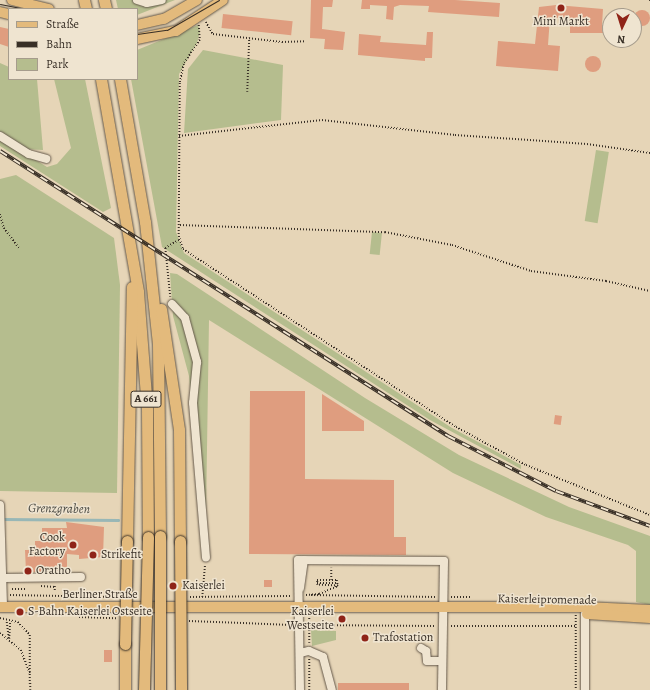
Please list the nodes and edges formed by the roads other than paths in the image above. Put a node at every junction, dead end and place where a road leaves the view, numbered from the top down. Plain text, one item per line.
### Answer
1 (12, 0) edge
2 (137, 0) edge
3 (162, 0) edge
4 (197, 0) edge
5 (223, 0) edge
6 (186, 3) edge
7 (45, 8) edge
8 (138, 25) edge
9 (138, 39) edge
10 (101, 80) edge
11 (120, 80) edge
12 (0, 136) edge
13 (46, 159) dead end
14 (149, 260) junction
15 (134, 261) junction
16 (172, 304) road end
17 (0, 505) edge
18 (206, 557) road end
19 (81, 577) dead end
20 (4, 578) junction
21 (2, 603) edge
22 (301, 607) junction
23 (443, 609) junction
24 (580, 610) junction
25 (650, 610) edge
26 (650, 618) edge
27 (421, 648) dead end
28 (300, 653) junction
29 (442, 662) junction
30 (125, 690) edge
31 (144, 690) edge
32 (160, 690) edge
33 (181, 690) edge
34 (300, 690) edge
35 (332, 690) edge
36 (442, 690) edge
37 (585, 690) edge

1 - 7 main road
2 - 3 street
4 - 6 main road
5 - 9 main road
6 - 8 main road
10 - 15 highway, A 661
11 - 14 highway, A 661
12 - 13 street
14 - 32 highway, A 661, bridge
14 - 33 highway, A 661, bridge
15 - 30 highway, A 661, bridge
15 - 31 highway, A 661, bridge
16 - 18 street
17 - 20 street
19 - 20 street, Berliner Straße
20 - 21 street
21 - 22 main road, Berliner Straße
22 - 23 main road, Kaiserleipromenade
22 - 23 street
22 - 28 street
23 - 24 main road, Kaiserleipromenade
23 - 29 street
24 - 25 main road, Kaiserleipromenade
24 - 26 main road, Kaiserleipromenade
24 - 37 street
27 - 29 street
28 - 34 street
28 - 35 street
29 - 36 street

